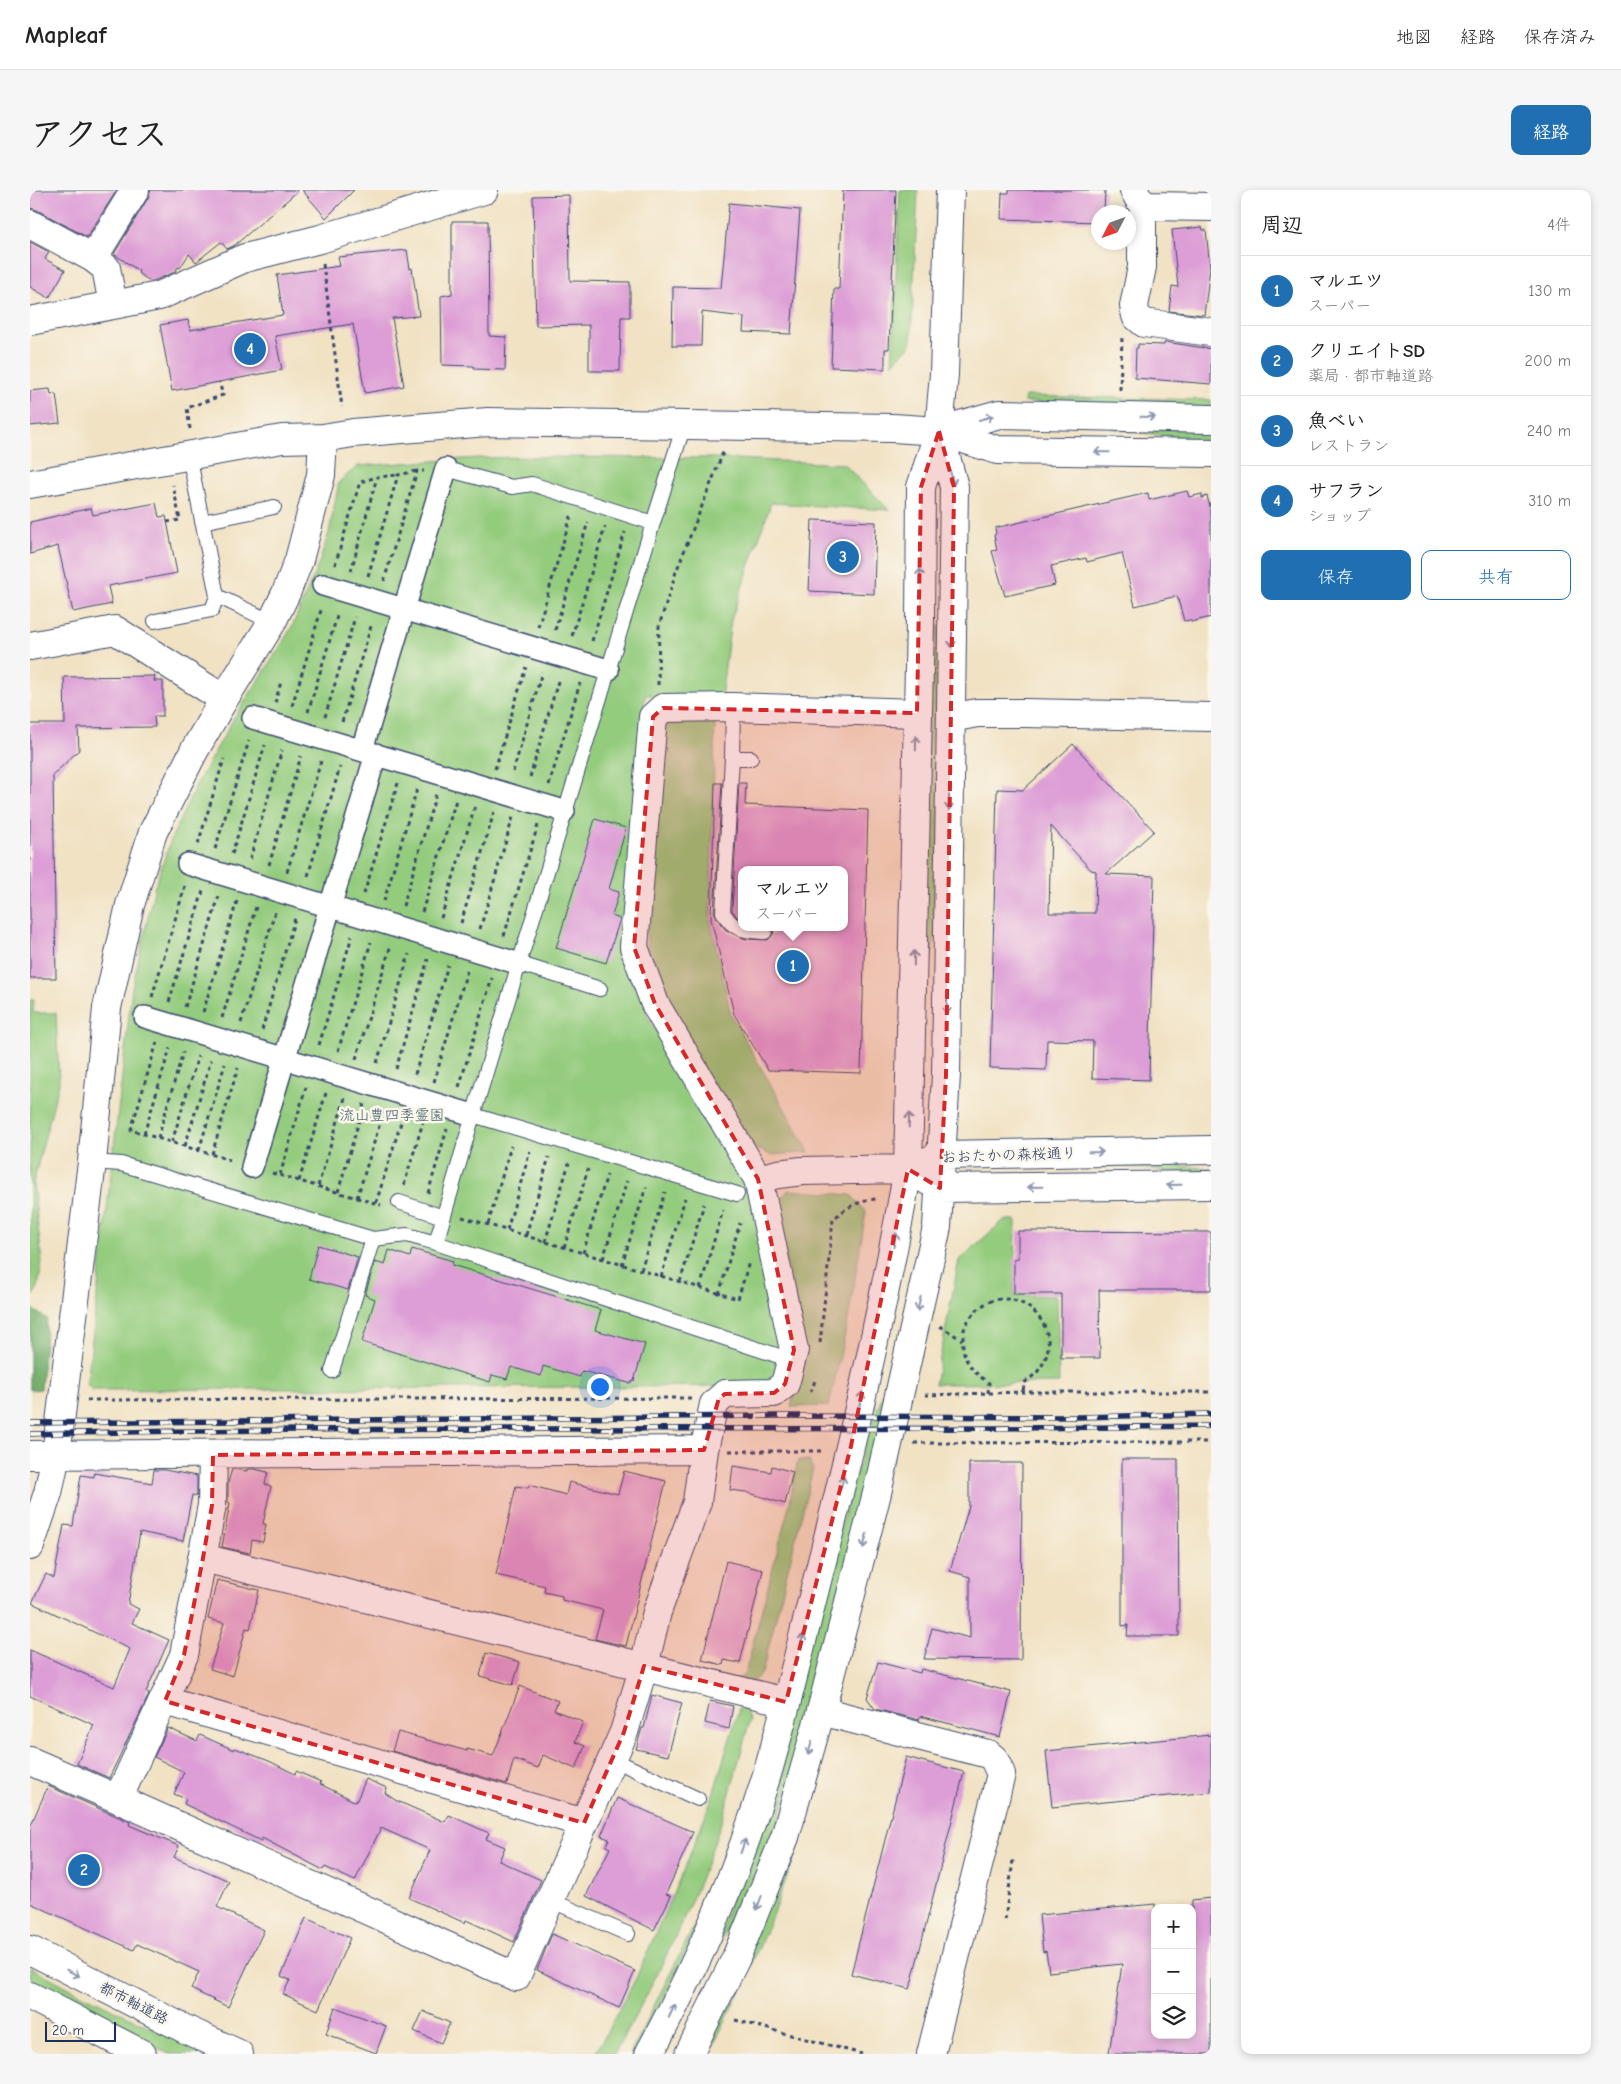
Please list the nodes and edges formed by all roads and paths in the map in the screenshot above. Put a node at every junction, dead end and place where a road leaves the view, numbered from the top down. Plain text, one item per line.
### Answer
1 (135, 190) edge
2 (484, 190) edge
3 (950, 190) edge
4 (448, 195) edge
5 (1141, 198) edge
6 (1211, 207) edge
7 (30, 224) edge
8 (320, 239) junction
9 (93, 258) junction
10 (113, 305) junction
11 (1136, 316) junction
12 (30, 321) edge
13 (1211, 332) edge
14 (219, 382) dead end
15 (1120, 390) dead end
16 (342, 407) dead end
17 (1211, 419) edge
18 (684, 425) junction
19 (939, 431) junction
20 (323, 438) junction
21 (190, 443) junction
22 (724, 450) dead end
23 (1211, 454) edge
24 (446, 469) joint
25 (30, 484) edge
26 (173, 484) dead end
27 (274, 507) dead end
28 (630, 516) junction
29 (167, 522) dead end
30 (202, 522) junction
31 (653, 523) junction
32 (322, 585) dead end
33 (217, 596) junction
34 (405, 610) junction
35 (155, 621) dead end
36 (272, 622) junction
37 (30, 646) edge
38 (586, 663) junction
39 (608, 670) junction
40 (224, 699) junction
41 (749, 704) junction
42 (658, 712) junction
43 (917, 712) junction
44 (1211, 717) edge
45 (254, 718) joint
46 (950, 718) junction
47 (369, 752) junction
48 (732, 758) junction
49 (751, 758) dead end
50 (461, 781) junction
51 (543, 805) junction
52 (564, 811) junction
53 (188, 864) dead end
54 (209, 870) junction
55 (330, 907) junction
56 (738, 929) edge
57 (744, 931) edge
58 (416, 932) junction
59 (765, 932) dead end
60 (498, 957) junction
61 (520, 964) junction
62 (600, 989) dead end
63 (197, 1032) junction
64 (286, 1057) junction
65 (371, 1083) junction
66 (463, 1112) junction
67 (517, 1128) junction
68 (144, 1134) junction
69 (536, 1134) junction
70 (158, 1138) junction
71 (555, 1140) junction
72 (172, 1142) junction
73 (186, 1146) junction
74 (574, 1146) junction
75 (199, 1150) junction
76 (1211, 1150) edge
77 (594, 1151) junction
78 (212, 1154) junction
79 (942, 1155) junction
80 (613, 1157) junction
81 (92, 1162) junction
82 (632, 1163) junction
83 (252, 1167) junction
84 (651, 1168) junction
85 (908, 1169) junction
86 (671, 1174) junction
87 (280, 1175) junction
88 (690, 1180) junction
89 (299, 1181) junction
90 (1211, 1185) edge
91 (318, 1186) junction
92 (709, 1186) junction
93 (741, 1188) junction
94 (940, 1188) junction
95 (338, 1192) junction
96 (357, 1198) junction
97 (877, 1198) dead end
98 (399, 1202) junction
99 (376, 1204) junction
100 (423, 1210) junction
101 (444, 1214) junction
102 (488, 1224) junction
103 (507, 1230) junction
104 (526, 1235) junction
105 (373, 1239) junction
106 (545, 1242) junction
107 (436, 1243) junction
108 (564, 1248) junction
109 (583, 1253) junction
110 (752, 1254) dead end
111 (603, 1259) junction
112 (622, 1265) junction
113 (641, 1270) junction
114 (661, 1277) junction
115 (680, 1282) junction
116 (700, 1288) junction
117 (719, 1294) junction
118 (936, 1322) dead end
119 (962, 1340) junction
120 (820, 1348) dead end
121 (791, 1360) junction
122 (332, 1371) dead end
123 (816, 1373) dead end
124 (780, 1390) junction
125 (1024, 1392) junction
126 (1211, 1392) edge
127 (988, 1393) junction
128 (922, 1396) dead end
129 (719, 1398) junction
130 (81, 1400) dead end
131 (1211, 1442) edge
132 (910, 1443) dead end
133 (704, 1450) junction
134 (826, 1451) dead end
135 (43, 1455) edge
136 (213, 1455) junction
137 (30, 1546) edge
138 (203, 1558) junction
139 (644, 1666) junction
140 (164, 1701) junction
141 (786, 1702) junction
142 (821, 1711) junction
143 (612, 1759) junction
144 (30, 1762) edge
145 (118, 1799) junction
146 (698, 1799) dead end
147 (584, 1823) junction
148 (1014, 1860) dead end
149 (550, 1900) junction
150 (1005, 1920) dead end
151 (628, 1934) dead end
152 (30, 1950) edge
153 (30, 1996) edge
154 (732, 2019) dead end
155 (142, 2054) edge
156 (239, 2054) edge
157 (649, 2054) edge
158 (689, 2054) edge
159 (862, 2054) edge
160 (931, 2054) edge

1 - 9 street
2 - 4 street
3 - 19 street
4 - 8 street
5 - 6 street
5 - 11 street
7 - 9 street
8 - 10 street
8 - 16 path
9 - 10 street
10 - 12 street
11 - 13 street
11 - 15 path
14 - 21 path
19 -> 17 street
18 - 19 street
18 - 20 street
18 - 31 lane
23 -> 19 street
43 -> 19 street
19 -> 46 street
20 - 21 street
20 - 36 street
21 - 25 street
21 - 30 lane
22 - 42 path
24 - 28 lane
24 - 34 street
26 - 29 path
27 - 30 lane
28 - 31 lane
28 - 38 path
30 - 33 lane
31 - 39 lane
32 - 34 street
33 - 35 lane
33 - 36 lane
34 - 38 street
34 - 47 street
36 - 40 street
37 - 40 street
38 - 39 street
38 - 51 path
39 - 52 lane
40 - 81 street
41 - 42 street
41 - 43 street
41 - 48 lane
42 - 93 street
85 -> 43 street
44 - 46 street
45 - 47 street
45 - 54 path
46 -> 79 street
47 - 50 street
47 - 55 street
48 - 49 lane
48 - 56 lane
50 - 51 street
50 - 58 path
50 - 58 path
50 - 58 path
50 - 58 path
50 - 58 path
50 - 58 path
50 - 58 path
51 - 52 street
51 - 60 path
52 - 61 lane
53 - 54 street
54 - 55 street
54 - 63 path
55 - 58 street
55 - 64 street
57 - 59 lane
58 - 60 street
58 - 65 path
58 - 65 path
58 - 65 path
58 - 65 path
58 - 65 path
58 - 65 path
58 - 65 path
60 - 61 street
60 - 66 path
61 - 62 lane
61 - 66 lane
63 - 64 street
63 - 68 path
63 - 68 path
63 - 70 path
63 - 72 path
63 - 73 path
63 - 75 path
63 - 78 path
64 - 65 street
64 - 83 street
65 - 66 street
65 - 87 path
65 - 89 path
65 - 91 path
65 - 95 path
65 - 96 path
65 - 98 path
65 - 99 path
66 - 67 lane
66 - 100 path
66 - 101 lane
67 - 69 lane
67 - 102 path
68 - 70 path
69 - 71 lane
69 - 103 path
70 - 72 path
71 - 74 lane
71 - 104 path
72 - 73 path
73 - 75 path
74 - 77 lane
74 - 106 path
75 - 78 path
79 -> 76 street, おおたかの森桜通り
77 - 80 lane
77 - 108 path
78 - 83 path
79 - 85 street, おおたかの森桜通り
79 - 94 street
80 - 82 lane
80 - 109 path
81 - 105 lane
81 - 135 street
82 - 84 lane
82 - 111 path
83 - 87 path
84 - 86 lane
84 - 112 path
85 - 93 street
85 - 94 street, おおたかの森桜通り
141 -> 85 street
86 - 88 lane
86 - 113 path
87 - 89 path
88 - 92 lane
88 - 114 path
89 - 91 path
90 -> 94 street, おおたかの森桜通り
91 - 95 path
92 - 93 lane
92 - 115 path
93 - 116 path
93 - 117 path
93 - 121 street
94 -> 142 street
95 - 96 path
96 - 99 path
97 - 120 path
98 - 99 path
98 - 100 lane
100 - 101 lane
101 - 102 path
101 - 107 lane
102 - 103 path
103 - 104 path
104 - 106 path
105 - 107 lane
105 - 122 lane
106 - 108 path
107 - 121 lane
108 - 109 path
109 - 111 path
110 - 117 path
111 - 112 path
112 - 113 path
113 - 114 path
114 - 115 path
115 - 116 path
116 - 117 path
118 - 119 path
119 - 125 path
119 - 127 path
121 - 124 street
123 - 124 path
124 - 129 street
125 - 126 path
125 - 127 path
127 - 128 path
129 - 130 path
129 - 133 street
131 - 132 path
133 - 134 path
133 - 136 street
133 - 139 street
135 - 136 street
135 - 137 street
136 - 138 street
138 - 139 street
138 - 140 street
139 - 141 street
139 - 143 street
140 - 145 street
140 - 147 street
157 -> 141 street
142 -> 158 street
142 - 160 street
143 - 146 lane
143 - 147 street
144 - 145 street
145 - 149 street
147 - 149 street
148 - 150 path
149 - 151 lane
152 -> 156 street, 都市軸道路
153 - 155 street
154 - 159 path

